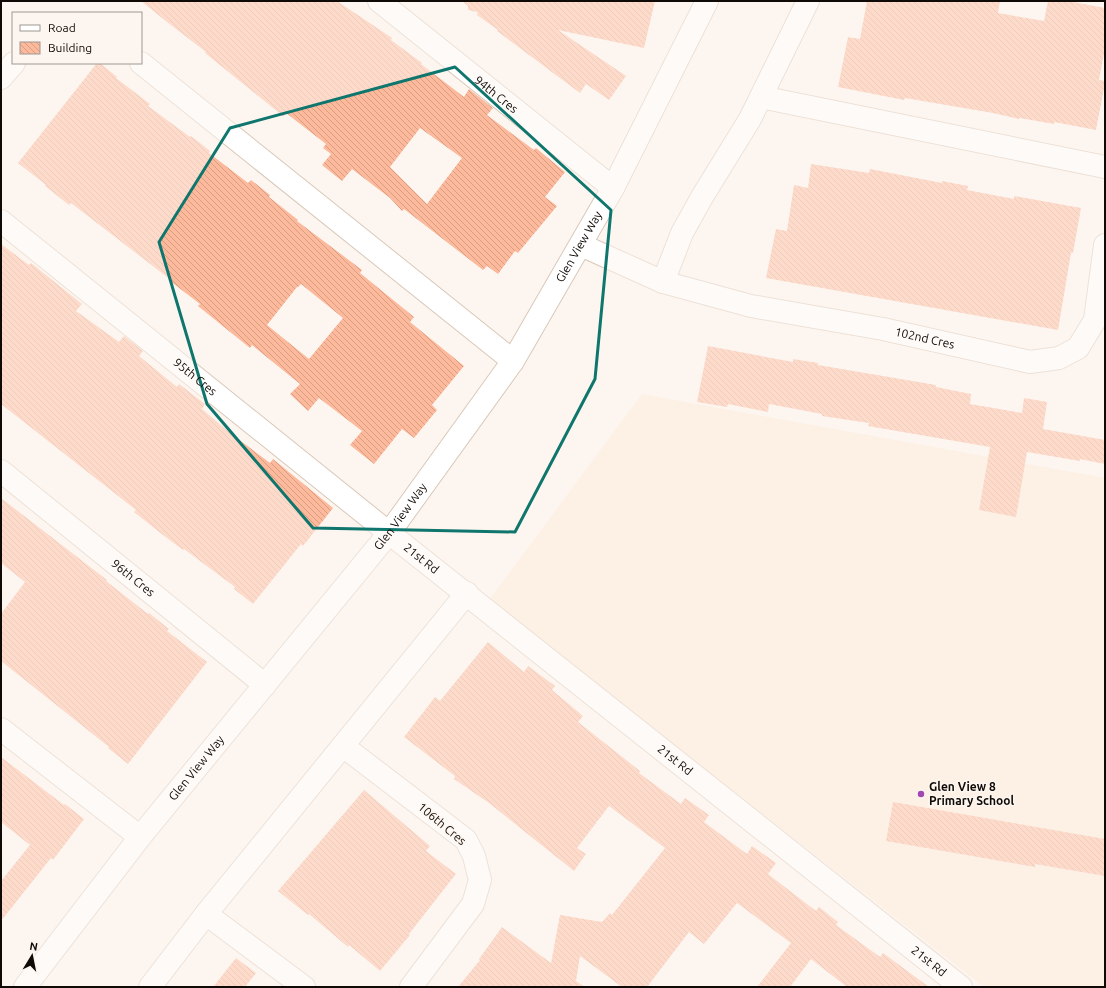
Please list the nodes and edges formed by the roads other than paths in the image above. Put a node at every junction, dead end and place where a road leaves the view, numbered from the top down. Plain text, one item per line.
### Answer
1 (378, 1) edge
2 (808, 1) edge
3 (706, 2) edge
4 (142, 63) edge
5 (13, 64) edge
6 (1, 78) edge
7 (761, 97) junction
8 (1105, 167) edge
9 (613, 188) junction
10 (1, 221) edge
11 (581, 245) junction
12 (1105, 245) edge
13 (663, 282) junction
14 (513, 361) junction
15 (1, 471) edge
16 (389, 533) junction
17 (466, 593) junction
18 (265, 685) junction
19 (1, 729) edge
20 (343, 746) junction
21 (140, 837) junction
22 (206, 914) junction
23 (25, 987) edge
24 (150, 987) edge
25 (304, 987) edge
26 (411, 987) edge
27 (961, 987) edge

1 - 9 street, 94th Cres
2 - 7 street
3 - 9 street, Glen View Way
4 - 14 street
5 - 6 street
7 - 8 street
7 - 13 street
9 - 11 street, Glen View Way
10 - 16 street, 95th Cres
11 - 13 street, 102nd Cres
11 - 14 street, Glen View Way
12 - 13 street, 102nd Cres
14 - 16 street, Glen View Way
15 - 18 street, 96th Cres
16 - 17 street, 21st Rd
16 - 18 street, Glen View Way
17 - 20 street
17 - 27 street, 21st Rd
18 - 21 street, Glen View Way
19 - 21 street
20 - 22 street
20 - 26 street, 106th Cres
21 - 23 street, Glen View Way
22 - 24 street
22 - 25 street

